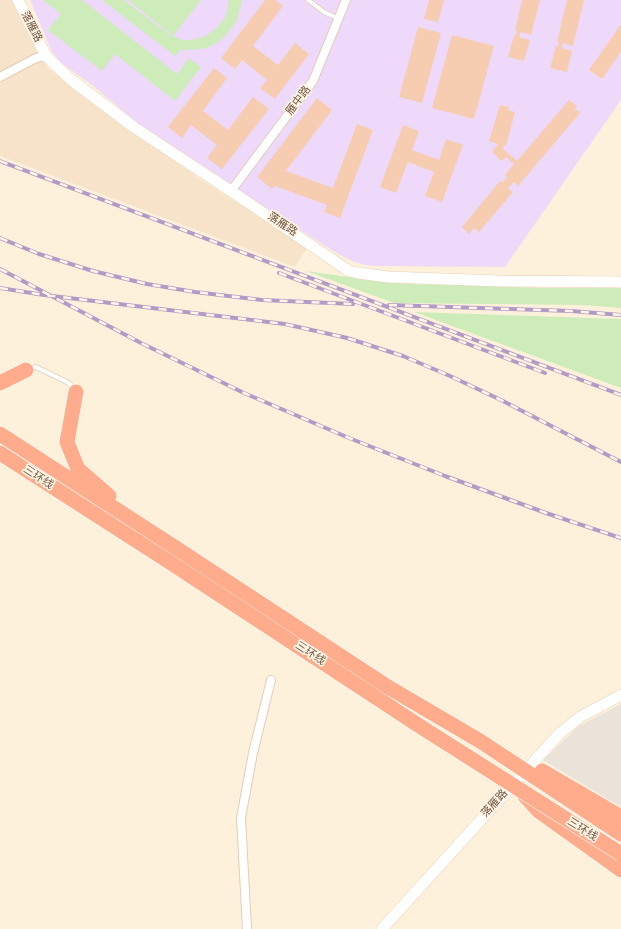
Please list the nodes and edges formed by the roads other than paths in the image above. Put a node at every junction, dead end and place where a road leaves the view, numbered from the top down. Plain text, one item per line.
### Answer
1 (18, 0) edge
2 (308, 0) edge
3 (346, 0) edge
4 (339, 19) junction
5 (46, 56) junction
6 (0, 77) edge
7 (231, 190) junction
8 (621, 282) edge
9 (26, 370) joint
10 (0, 383) edge
11 (76, 392) joint
12 (0, 434) edge
13 (0, 453) edge
14 (6, 459) edge
15 (142, 526) junction
16 (271, 680) dead end
17 (621, 695) edge
18 (480, 740) junction
19 (520, 790) junction
20 (621, 816) edge
21 (621, 834) edge
22 (621, 854) edge
23 (621, 870) edge
24 (247, 929) edge
25 (382, 929) edge

1 - 5 street, 落雁路
2 - 4 lane
3 - 4 street, 雁中路
4 - 7 street, 雁中路
5 - 6 street
5 - 7 street, 落雁路
7 - 8 street, 落雁路
9 - 10 highway
9 - 11 lane
11 - 15 highway
12 - 15 highway, 三环线
13 - 14 highway, 三环线
14 - 19 highway, 三环线, bridge
15 - 18 highway, 三环线, bridge
16 - 24 street
17 - 25 street, 落雁路
18 - 20 highway, bridge
18 - 21 highway, 三环线, bridge
19 - 22 highway, 三环线, bridge
19 - 23 highway, bridge

